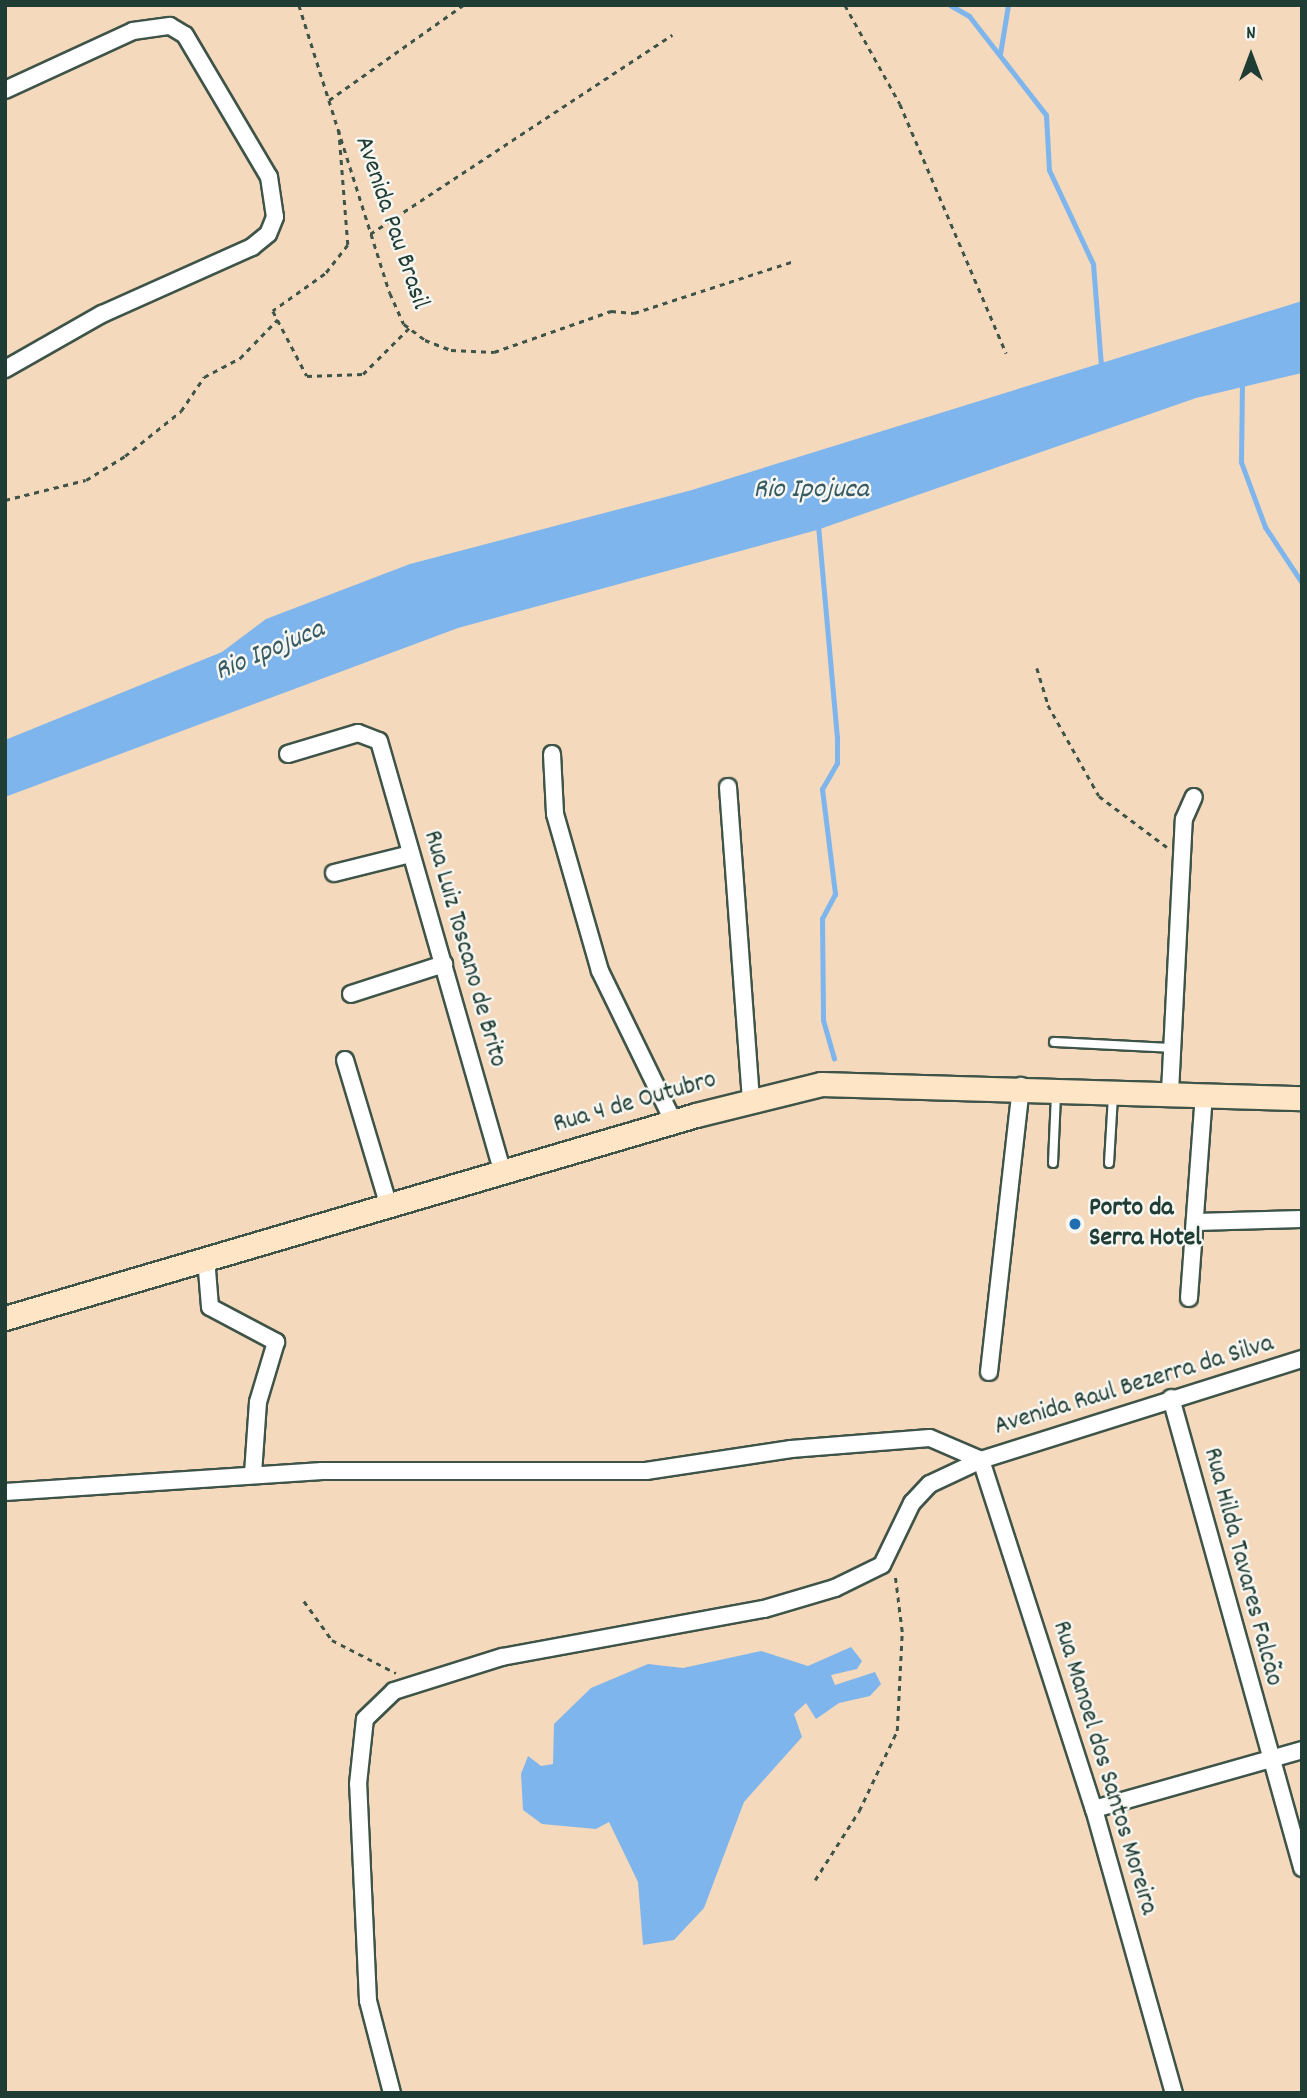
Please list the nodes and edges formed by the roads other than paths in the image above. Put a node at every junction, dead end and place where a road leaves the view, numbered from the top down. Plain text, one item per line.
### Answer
1 (5, 90) edge
2 (5, 369) edge
3 (288, 754) dead end
4 (552, 754) dead end
5 (728, 787) dead end
6 (1194, 797) dead end
7 (410, 854) junction
8 (334, 873) dead end
9 (444, 964) junction
10 (351, 995) dead end
11 (1054, 1042) dead end
12 (1171, 1048) junction
13 (345, 1060) dead end
14 (1021, 1086) junction
15 (1056, 1087) junction
16 (1114, 1089) junction
17 (1170, 1092) junction
18 (1205, 1094) junction
19 (1302, 1098) edge
20 (751, 1099) junction
21 (673, 1121) junction
22 (1053, 1163) dead end
23 (1109, 1163) dead end
24 (502, 1171) junction
25 (388, 1203) junction
26 (1302, 1219) edge
27 (1195, 1222) junction
28 (206, 1258) junction
29 (1189, 1298) dead end
30 (5, 1318) edge
31 (1302, 1359) edge
32 (989, 1372) dead end
33 (1171, 1398) junction
34 (981, 1460) junction
35 (253, 1474) junction
36 (5, 1492) edge
37 (1302, 1750) edge
38 (1269, 1759) junction
39 (1094, 1810) junction
40 (1302, 1868) edge
41 (392, 2093) edge
42 (1174, 2093) edge

1 - 2 street
3 - 7 street, Rua Luiz Toscano de Brito
4 - 21 street
5 - 20 street
6 - 12 street
7 - 8 street
7 - 9 street, Rua Luiz Toscano de Brito
9 - 10 street
9 - 24 street, Rua Luiz Toscano de Brito
11 - 12 lane
12 - 17 street
13 - 25 street
14 - 15 main road, Rua 4 de Outubro
14 - 20 main road, Rua 4 de Outubro
14 - 32 street
15 - 16 main road, Rua 4 de Outubro
15 - 22 lane
16 - 17 main road, Rua 4 de Outubro
16 - 23 lane
17 - 18 main road, Rua 4 de Outubro
18 - 19 main road, Rua 4 de Outubro
18 - 27 street
20 - 21 main road, Rua 4 de Outubro
21 - 24 main road, Rua 4 de Outubro
24 - 25 main road, Rua 4 de Outubro
25 - 28 main road, Rua 4 de Outubro
26 - 27 street
27 - 29 street
28 - 30 main road, Rua 4 de Outubro
28 - 35 street
31 - 33 street, Avenida Raul Bezerra da Silva
33 - 34 street, Avenida Raul Bezerra da Silva
33 - 38 street, Rua Hilda Tavares Falcão
34 - 35 street
34 - 39 street, Rua Manoel dos Santos Moreira
34 - 41 street, Avenida Raul Bezerra da Silva
35 - 36 street
37 - 38 street
38 - 39 street
38 - 40 street, Rua Hilda Tavares Falcão
39 - 42 street, Rua Manoel dos Santos Moreira

